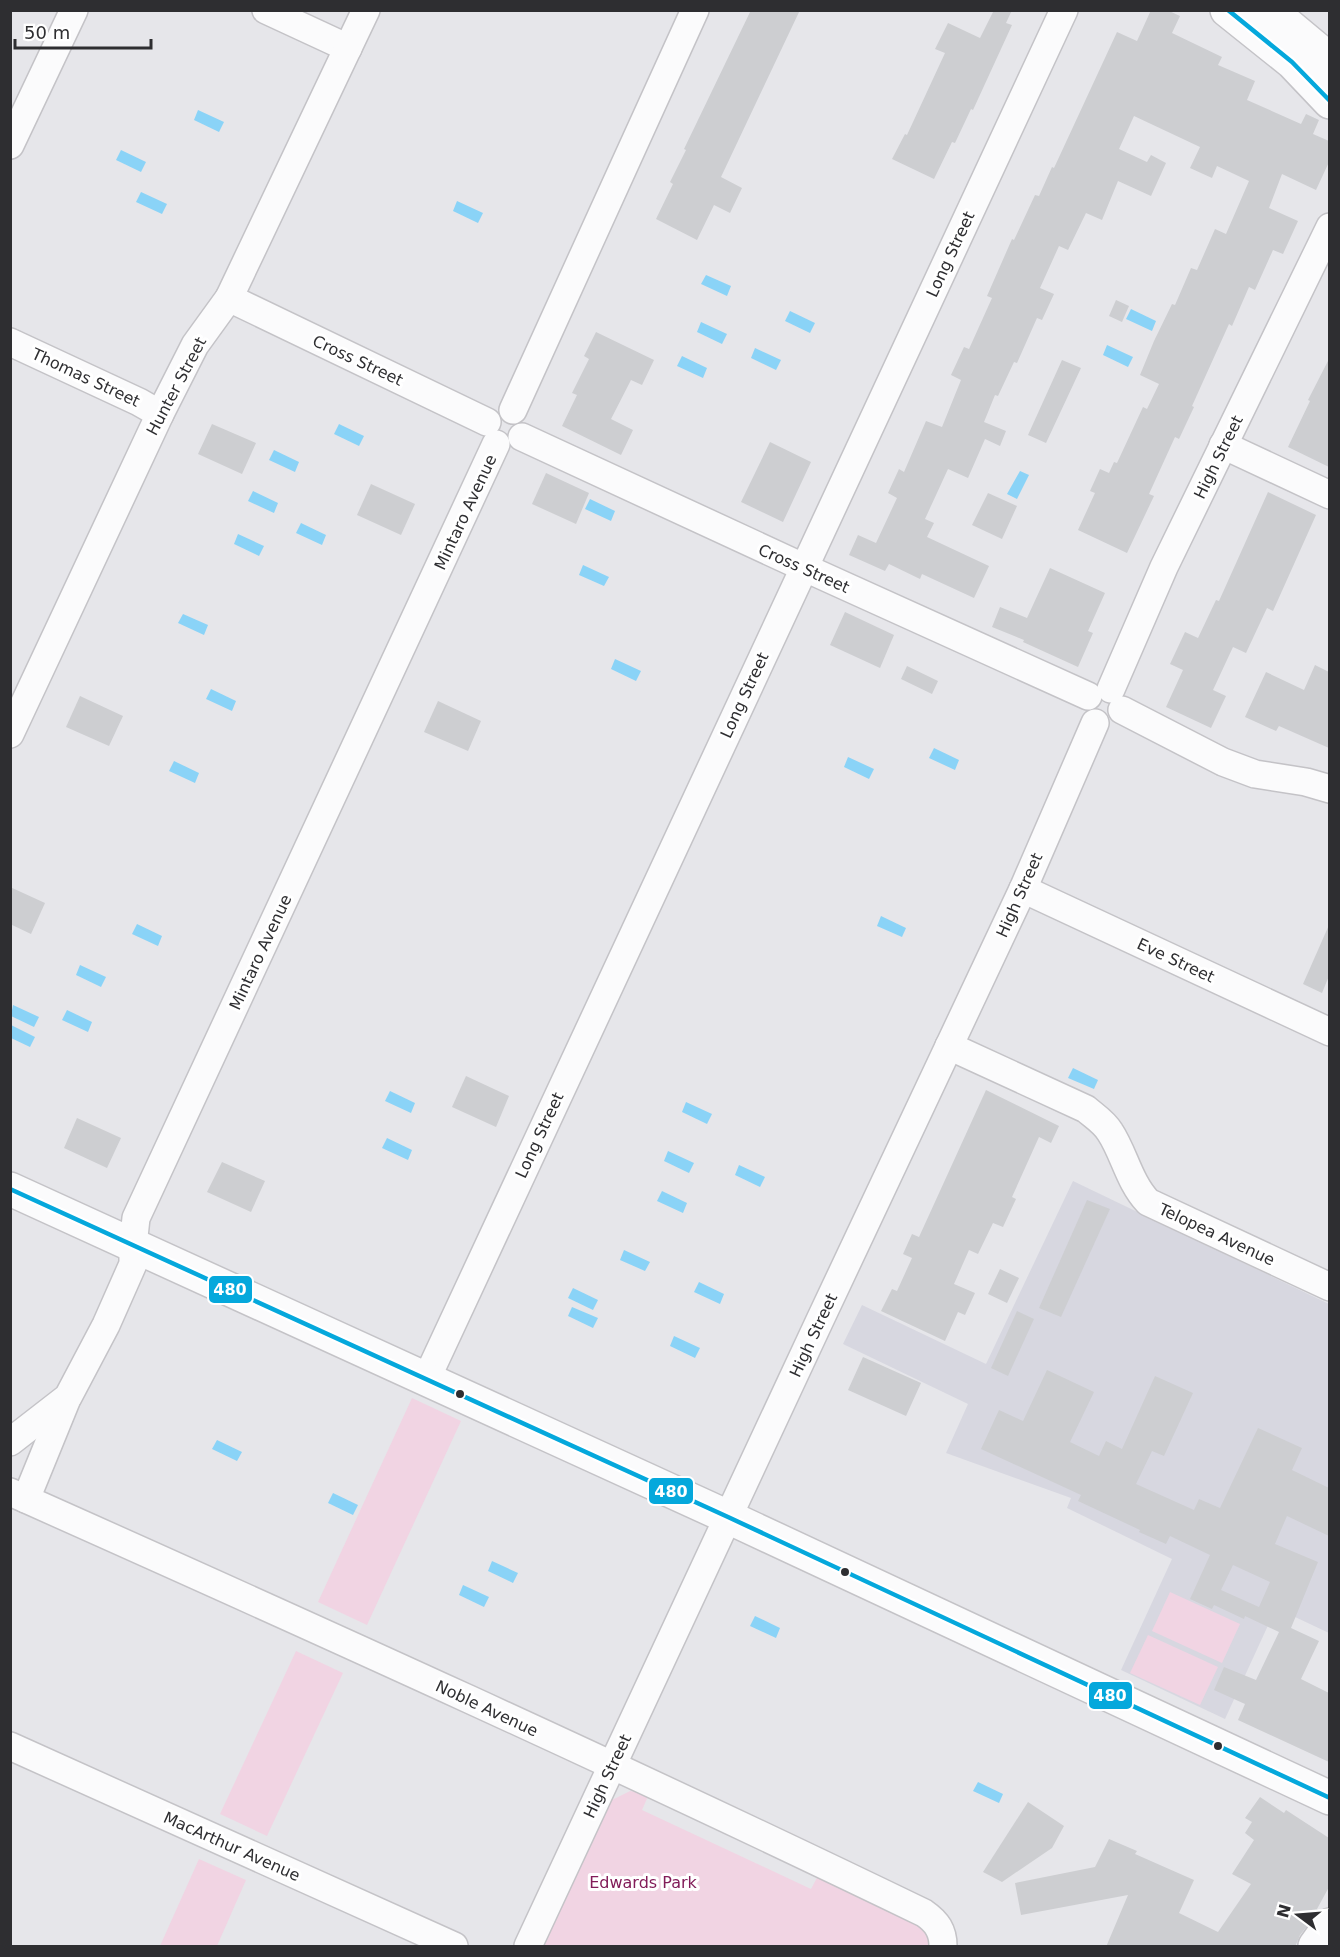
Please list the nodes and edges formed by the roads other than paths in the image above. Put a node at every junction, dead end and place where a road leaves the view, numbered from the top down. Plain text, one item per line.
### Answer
1 (74, 10) edge
2 (266, 10) edge
3 (366, 10) edge
4 (695, 10) edge
5 (1064, 10) edge
6 (1227, 10) edge
7 (1270, 10) edge
8 (348, 48) junction
9 (1329, 60) edge
10 (1329, 102) edge
11 (10, 145) edge
12 (1329, 227) edge
13 (229, 298) junction
14 (10, 342) edge
15 (513, 410) junction
16 (160, 414) junction
17 (492, 433) junction
18 (522, 437) junction
19 (1223, 445) junction
20 (1329, 495) edge
21 (803, 567) junction
22 (1107, 698) junction
23 (10, 734) edge
24 (1329, 789) edge
25 (1023, 890) junction
26 (1329, 1032) edge
27 (949, 1046) junction
28 (10, 1190) edge
29 (133, 1246) junction
30 (1329, 1287) edge
31 (426, 1380) junction
32 (68, 1397) junction
33 (10, 1442) edge
34 (18, 1495) edge
35 (728, 1517) junction
36 (10, 1746) edge
37 (612, 1765) junction
38 (1329, 1798) edge
39 (1329, 1925) edge
40 (454, 1947) edge
41 (528, 1947) edge
42 (943, 1947) edge
43 (1315, 1947) edge

1 - 11 street
2 - 8 street
3 - 8 street, Hunter Street
4 - 15 street
5 - 21 street, Long Street
6 - 10 main road
7 - 9 main road
8 - 13 street, Hunter Street
12 - 19 street, High Street
13 - 16 street, Hunter Street
13 - 17 street, Cross Street
14 - 16 street, Thomas Street
15 - 17 street
15 - 18 street
16 - 23 street, Hunter Street
17 - 18 street
17 - 29 street, Mintaro Avenue
18 - 21 street, Cross Street
19 - 20 street
19 - 22 street, High Street
21 - 22 street, Cross Street
21 - 31 street, Long Street
22 - 24 street, Cross Street
22 - 25 street, High Street
25 - 26 street, Eve Street
25 - 27 street, High Street
27 - 30 street, Telopea Avenue
27 - 35 street, High Street
28 - 29 main road
29 - 31 main road
29 - 32 street, Mintaro Avenue
31 - 35 main road
32 - 33 street, Mintaro Avenue
32 - 34 street
34 - 37 street, Noble Avenue
35 - 37 street, High Street
35 - 38 main road
36 - 40 street, MacArthur Avenue
37 - 41 street, High Street
37 - 42 street, Noble Avenue
39 - 43 main road

